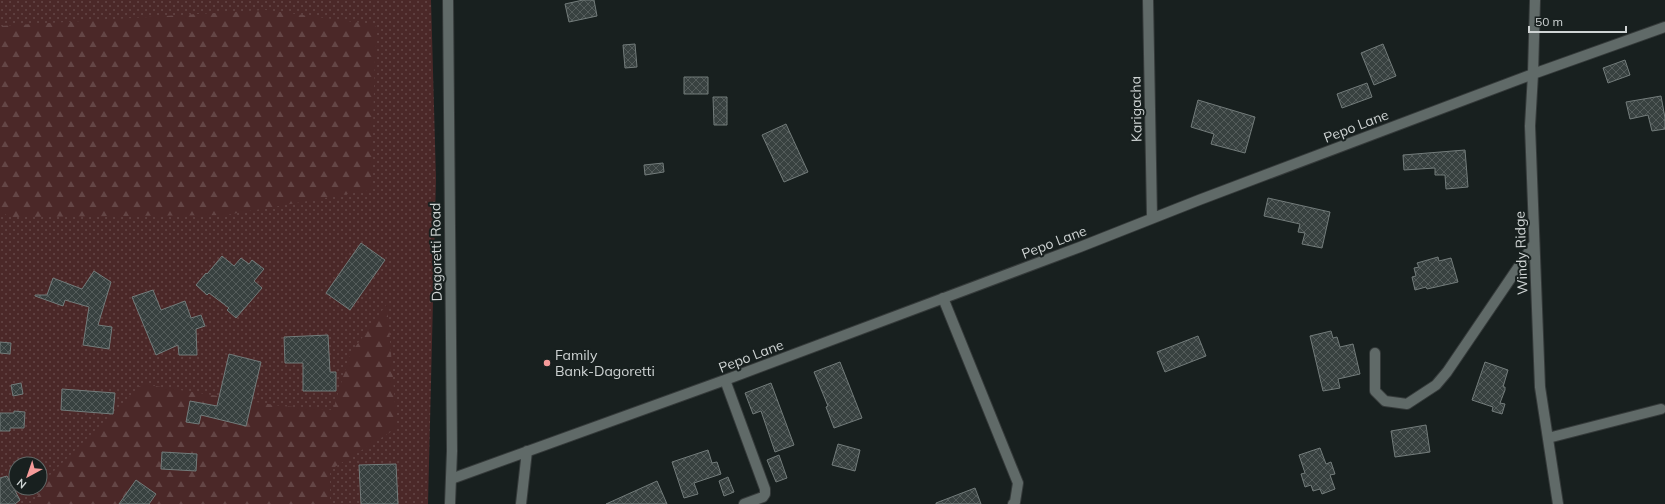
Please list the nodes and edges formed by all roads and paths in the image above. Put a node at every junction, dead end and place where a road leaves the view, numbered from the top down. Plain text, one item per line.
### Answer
1 (448, 0) edge
2 (1148, 0) edge
3 (1535, 0) edge
4 (1665, 27) edge
5 (1533, 74) junction
6 (1152, 218) junction
7 (1534, 244) junction
8 (943, 298) junction
9 (1375, 353) dead end
10 (726, 380) junction
11 (1661, 410) dead end
12 (1548, 438) junction
13 (527, 452) junction
14 (451, 478) junction
15 (450, 504) edge
16 (521, 504) edge
17 (744, 504) edge
18 (1013, 504) edge
19 (1558, 504) edge

1 - 14 street, Dagoretti Road
2 - 6 street, Karigacha
3 - 5 street, Windy Ridge
4 - 5 street, Pepo Lane
5 - 6 street, Pepo Lane
5 - 7 street, Windy Ridge
6 - 8 street, Pepo Lane
7 - 9 street
7 - 12 street, Windy Ridge
8 - 10 street, Pepo Lane
8 - 18 street
10 - 13 street, Pepo Lane
10 - 17 street
11 - 12 street
12 - 19 street, Windy Ridge
13 - 14 street, Pepo Lane
13 - 16 street
14 - 15 street, Dagoretti Road

